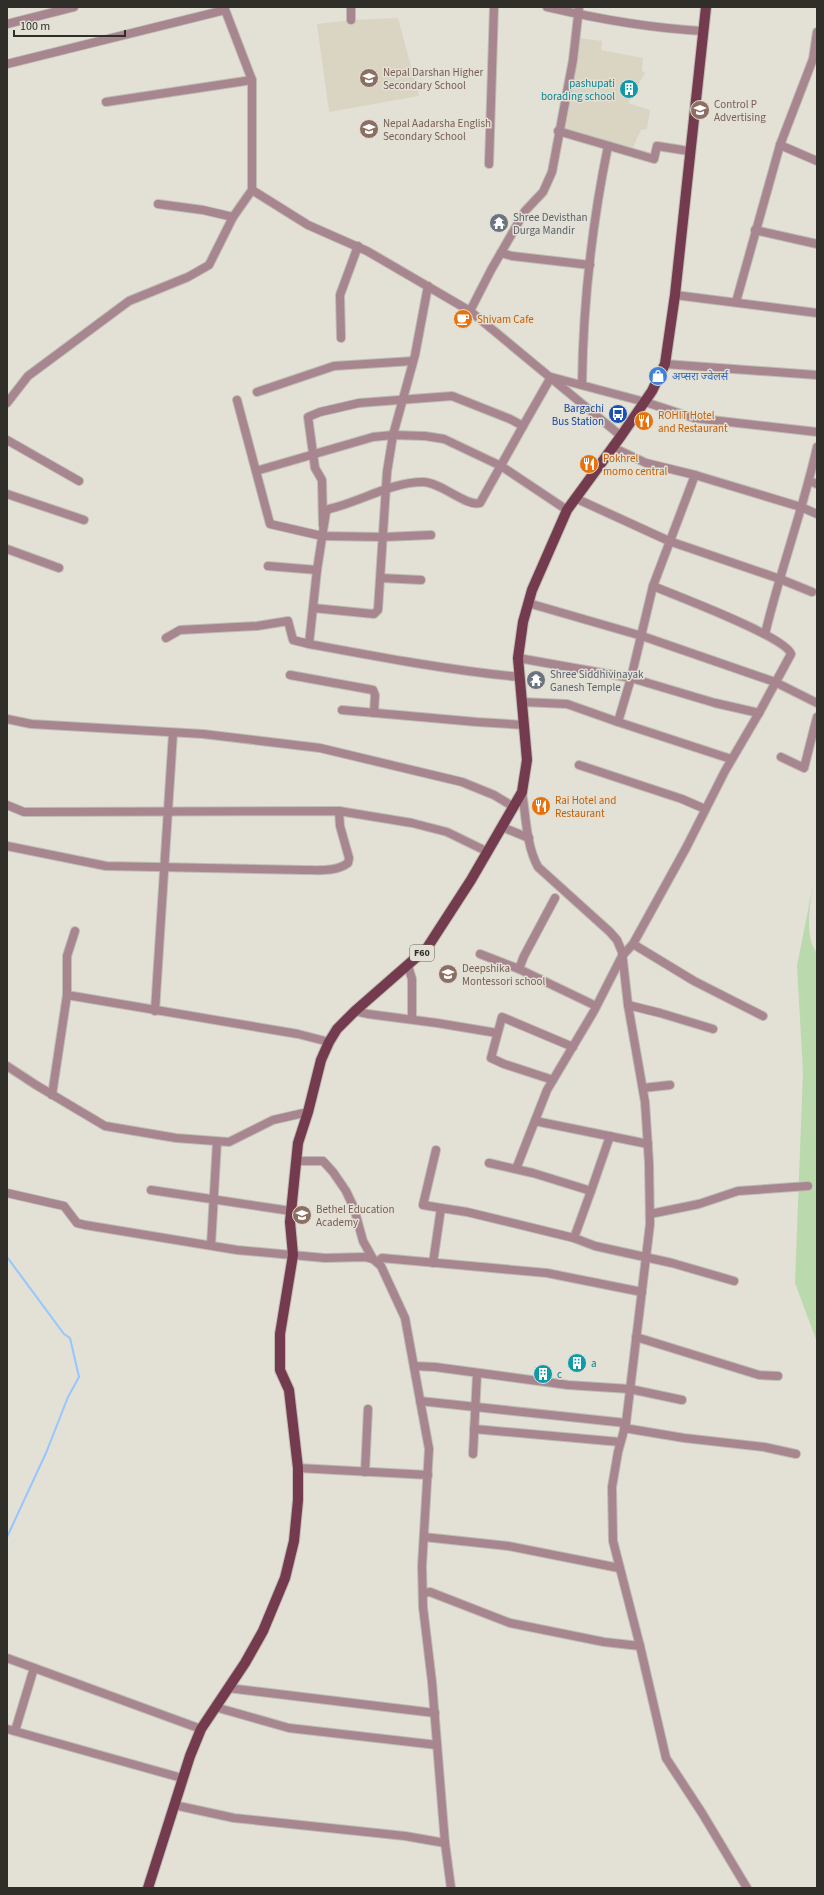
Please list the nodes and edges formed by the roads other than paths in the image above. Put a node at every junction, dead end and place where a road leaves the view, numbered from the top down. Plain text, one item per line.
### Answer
1 (74, 7) edge
2 (351, 7) edge
3 (494, 7) edge
4 (547, 7) edge
5 (225, 8) edge
6 (704, 8) edge
7 (578, 11) edge
8 (351, 20) dead end
9 (7, 24) edge
10 (702, 32) junction
11 (817, 32) edge
12 (7, 64) edge
13 (252, 80) junction
14 (106, 102) dead end
15 (558, 131) junction
16 (780, 145) junction
17 (608, 146) junction
18 (689, 151) junction
19 (815, 157) edge
20 (489, 164) dead end
21 (252, 190) junction
22 (158, 204) dead end
23 (232, 217) junction
24 (755, 230) junction
25 (817, 244) edge
26 (358, 246) junction
27 (501, 253) junction
28 (590, 265) junction
29 (428, 286) junction
30 (675, 295) junction
31 (736, 302) junction
32 (470, 311) junction
33 (817, 313) edge
34 (341, 338) dead end
35 (413, 361) junction
36 (665, 364) junction
37 (817, 375) edge
38 (551, 377) junction
39 (582, 385) junction
40 (257, 392) dead end
41 (238, 400) dead end
42 (403, 400) junction
43 (645, 402) junction
44 (7, 403) edge
45 (523, 426) junction
46 (817, 432) edge
47 (393, 435) junction
48 (622, 436) junction
49 (7, 440) edge
50 (817, 447) edge
51 (612, 448) junction
52 (312, 455) junction
53 (501, 466) junction
54 (256, 471) junction
55 (695, 474) junction
56 (79, 481) dead end
57 (813, 483) edge
58 (385, 490) junction
59 (7, 494) edge
60 (575, 498) junction
61 (801, 507) junction
62 (567, 510) junction
63 (817, 514) edge
64 (84, 520) dead end
65 (323, 525) junction
66 (431, 535) dead end
67 (322, 536) junction
68 (384, 537) junction
69 (669, 541) junction
70 (7, 549) edge
71 (268, 566) dead end
72 (59, 568) dead end
73 (317, 570) junction
74 (381, 578) junction
75 (780, 579) junction
76 (420, 580) dead end
77 (653, 586) junction
78 (812, 592) dead end
79 (528, 603) junction
80 (313, 608) junction
81 (766, 634) junction
82 (642, 636) junction
83 (166, 638) dead end
84 (309, 644) junction
85 (518, 658) junction
86 (290, 676) dead end
87 (519, 677) junction
88 (631, 678) junction
89 (775, 682) junction
90 (522, 702) junction
91 (817, 703) edge
92 (342, 710) dead end
93 (374, 713) junction
94 (759, 713) junction
95 (817, 717) edge
96 (7, 719) edge
97 (618, 722) junction
98 (524, 725) junction
99 (173, 733) junction
100 (781, 757) dead end
101 (731, 759) junction
102 (578, 765) dead end
103 (522, 792) junction
104 (7, 806) edge
105 (514, 807) junction
106 (705, 809) junction
107 (339, 811) junction
108 (169, 813) junction
109 (502, 827) junction
110 (529, 838) junction
111 (7, 846) edge
112 (488, 852) junction
113 (165, 866) junction
114 (555, 898) dead end
115 (75, 931) dead end
116 (633, 944) junction
117 (480, 954) dead end
118 (622, 956) junction
119 (408, 966) junction
120 (519, 970) junction
121 (67, 995) junction
122 (628, 1005) junction
123 (596, 1006) junction
124 (155, 1011) junction
125 (355, 1011) junction
126 (763, 1016) dead end
127 (412, 1019) junction
128 (713, 1029) dead end
129 (497, 1033) junction
130 (329, 1042) junction
131 (573, 1046) junction
132 (7, 1066) edge
133 (553, 1080) junction
134 (670, 1085) dead end
135 (643, 1088) junction
136 (52, 1095) junction
137 (308, 1112) junction
138 (535, 1121) junction
139 (610, 1136) junction
140 (217, 1142) junction
141 (648, 1144) junction
142 (436, 1150) dead end
143 (296, 1161) junction
144 (489, 1163) dead end
145 (516, 1169) junction
146 (808, 1186) dead end
147 (151, 1190) dead end
148 (591, 1191) junction
149 (7, 1193) edge
150 (212, 1201) junction
151 (441, 1208) junction
152 (291, 1211) junction
153 (650, 1214) junction
154 (574, 1238) junction
155 (211, 1244) junction
156 (293, 1255) junction
157 (646, 1258) junction
158 (375, 1261) junction
159 (433, 1263) junction
160 (734, 1281) dead end
161 (642, 1292) junction
162 (636, 1337) junction
163 (414, 1366) junction
164 (477, 1374) junction
165 (778, 1376) dead end
166 (630, 1389) junction
167 (682, 1400) dead end
168 (420, 1401) junction
169 (475, 1408) junction
170 (368, 1409) dead end
171 (625, 1425) junction
172 (474, 1429) junction
173 (620, 1442) junction
174 (473, 1454) dead end
175 (796, 1454) dead end
176 (298, 1468) junction
177 (365, 1472) junction
178 (428, 1475) junction
179 (424, 1537) junction
180 (619, 1568) junction
181 (422, 1593) junction
182 (640, 1646) junction
183 (7, 1658) edge
184 (34, 1668) junction
185 (228, 1688) junction
186 (215, 1708) junction
187 (435, 1713) junction
188 (201, 1729) junction
189 (11, 1730) edge
190 (437, 1745) junction
191 (182, 1778) junction
192 (174, 1804) junction
193 (445, 1843) junction
194 (148, 1888) edge
195 (451, 1888) edge
196 (746, 1888) edge

1 - 9 street
2 - 8 street
3 - 20 street
4 - 7 street
5 - 12 street
5 - 13 street
6 - 10 main road, F60
7 - 10 street
7 - 15 street
10 - 18 main road, F60
11 - 16 street
13 - 14 street
13 - 21 street
15 - 17 street
15 - 27 street
16 - 19 street
16 - 24 street
17 - 18 street
17 - 28 street
18 - 30 main road, F60
21 - 23 street
21 - 26 street
22 - 23 street
23 - 44 street
24 - 25 street
24 - 31 street
26 - 29 street
26 - 34 street
27 - 28 street
27 - 32 street
28 - 39 street
29 - 32 street
29 - 35 street
30 - 31 street
30 - 36 main road, F60
31 - 33 street
32 - 38 street
35 - 40 street
35 - 42 street
36 - 37 street
36 - 43 main road, F60
38 - 39 street
38 - 45 street
38 - 48 street
39 - 43 street
41 - 54 street
42 - 45 street
42 - 47 street
42 - 52 street
43 - 46 street
43 - 48 main road, F60
45 - 53 street
47 - 52 street
47 - 53 street
47 - 58 street
48 - 51 main road, F60
49 - 56 street
50 - 57 street
51 - 55 street
51 - 60 main road, F60
52 - 54 street
52 - 65 street
53 - 58 street
53 - 62 street
54 - 67 street
55 - 61 street
55 - 69 street
57 - 61 street
58 - 65 street
58 - 68 street
59 - 64 street
60 - 62 main road, F60
60 - 69 street
61 - 63 street
61 - 75 street
62 - 79 main road, F60
65 - 67 street
66 - 68 street
67 - 68 street
67 - 73 street
68 - 74 street
69 - 75 street
69 - 77 street
70 - 72 street
71 - 73 street
73 - 80 street
74 - 76 street
74 - 80 street
75 - 78 street
75 - 81 street
77 - 81 street
77 - 82 street
79 - 82 street
79 - 85 main road, F60
80 - 84 street
81 - 89 street
82 - 88 street
82 - 89 street
83 - 84 street
84 - 87 street
85 - 87 main road, F60
85 - 88 street
86 - 93 street
87 - 90 main road, F60
88 - 94 street
88 - 97 street
89 - 91 street
89 - 94 street
90 - 97 street
90 - 98 main road, F60
92 - 93 street
93 - 98 street
94 - 101 street
95 - 100 street
96 - 99 street
97 - 101 street
98 - 103 main road, F60
99 - 105 street
99 - 108 street
101 - 106 street
102 - 106 street
103 - 105 main road, F60
103 - 110 street
104 - 108 street
105 - 109 main road, F60
106 - 116 street
107 - 108 street
107 - 112 street
107 - 113 street
108 - 113 street
109 - 110 street
109 - 112 main road, F60
110 - 118 street
111 - 113 street
112 - 119 main road, F60
113 - 124 street
114 - 120 street
115 - 121 street
116 - 118 street
116 - 126 street
117 - 120 street
118 - 122 street
118 - 123 street
119 - 125 main road, F60
119 - 127 street
120 - 123 street
121 - 124 street
121 - 136 street
122 - 128 street
122 - 135 street
123 - 131 street
124 - 130 street
125 - 127 street
125 - 130 main road, F60
127 - 129 street
129 - 131 street
129 - 133 street
130 - 137 main road, F60
131 - 133 street
132 - 136 street
133 - 138 street
134 - 135 street
135 - 141 street
136 - 140 street
137 - 140 street
137 - 143 main road, F60
138 - 139 street
138 - 145 street
139 - 141 street
139 - 148 street
140 - 150 street
141 - 153 street
142 - 151 street
143 - 152 main road, F60
143 - 158 street
144 - 145 street
145 - 148 street
146 - 153 street
147 - 150 street
148 - 154 street
149 - 155 street
150 - 152 street
150 - 155 street
151 - 154 street
151 - 159 street
152 - 156 main road, F60
153 - 157 street
154 - 157 street
155 - 156 street
156 - 158 street
156 - 176 main road, F60
157 - 160 street
157 - 161 street
158 - 159 street
158 - 163 street
159 - 161 street
161 - 162 street
162 - 165 street
162 - 166 street
163 - 164 street
163 - 168 street
164 - 166 street
164 - 169 street
166 - 167 street
166 - 171 street
168 - 169 street
168 - 178 street
169 - 171 street
169 - 172 street
170 - 177 street
171 - 173 street
171 - 175 street
172 - 173 street
172 - 174 street
173 - 180 street
176 - 177 street
176 - 185 main road, F60
177 - 178 street
178 - 179 street
179 - 180 street
179 - 181 street
180 - 182 street
181 - 182 street
181 - 187 street
182 - 196 street
183 - 184 street
184 - 188 street
184 - 189 street
185 - 186 main road, F60
185 - 187 street
186 - 188 main road, F60
186 - 190 street
187 - 190 street
188 - 191 main road, F60
189 - 191 street
190 - 193 street
191 - 192 main road, F60
192 - 193 street
192 - 194 main road, F60
193 - 195 street

